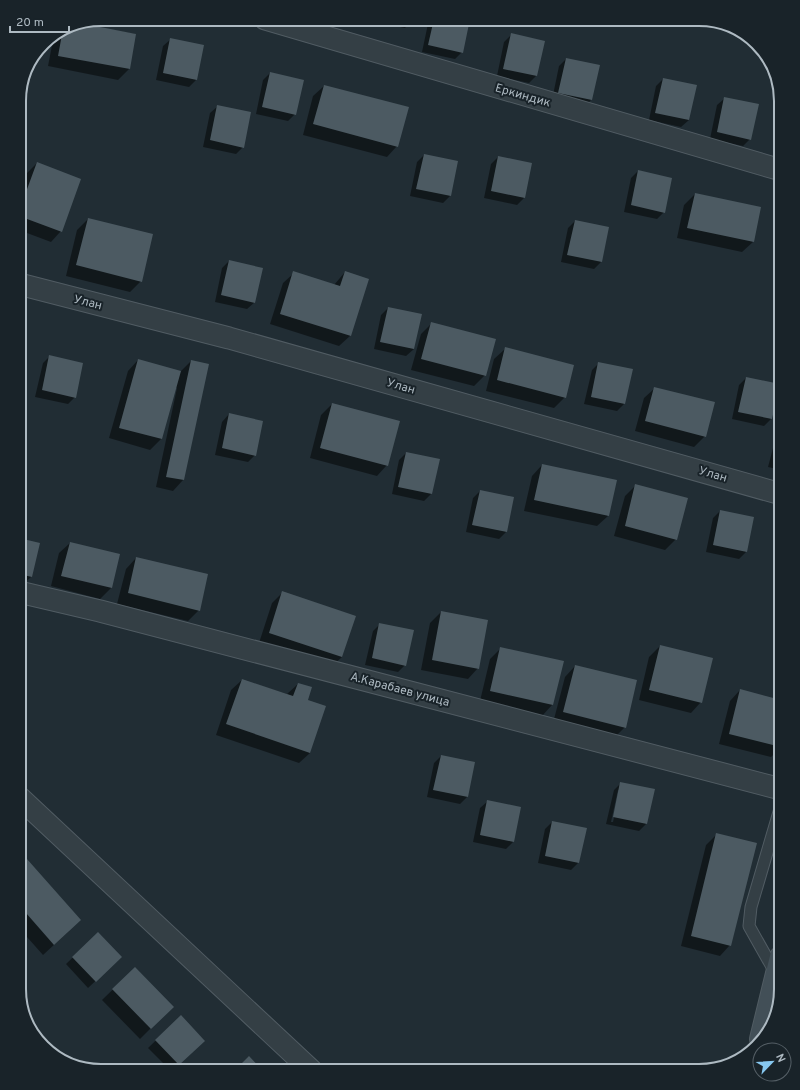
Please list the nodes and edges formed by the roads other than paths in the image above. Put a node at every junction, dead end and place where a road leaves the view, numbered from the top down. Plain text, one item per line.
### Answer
1 (290, 26) edge
2 (774, 168) edge
3 (26, 286) edge
4 (774, 492) edge
5 (26, 594) edge
6 (774, 787) edge
7 (26, 804) edge
8 (774, 829) edge
9 (774, 960) edge
10 (774, 983) edge
11 (764, 1028) edge
12 (305, 1064) edge

1 - 2 street, Еркиндик
3 - 4 street, Улан
5 - 6 street, А.Карабаев улица
7 - 12 street
8 - 9 lane
10 - 11 street

